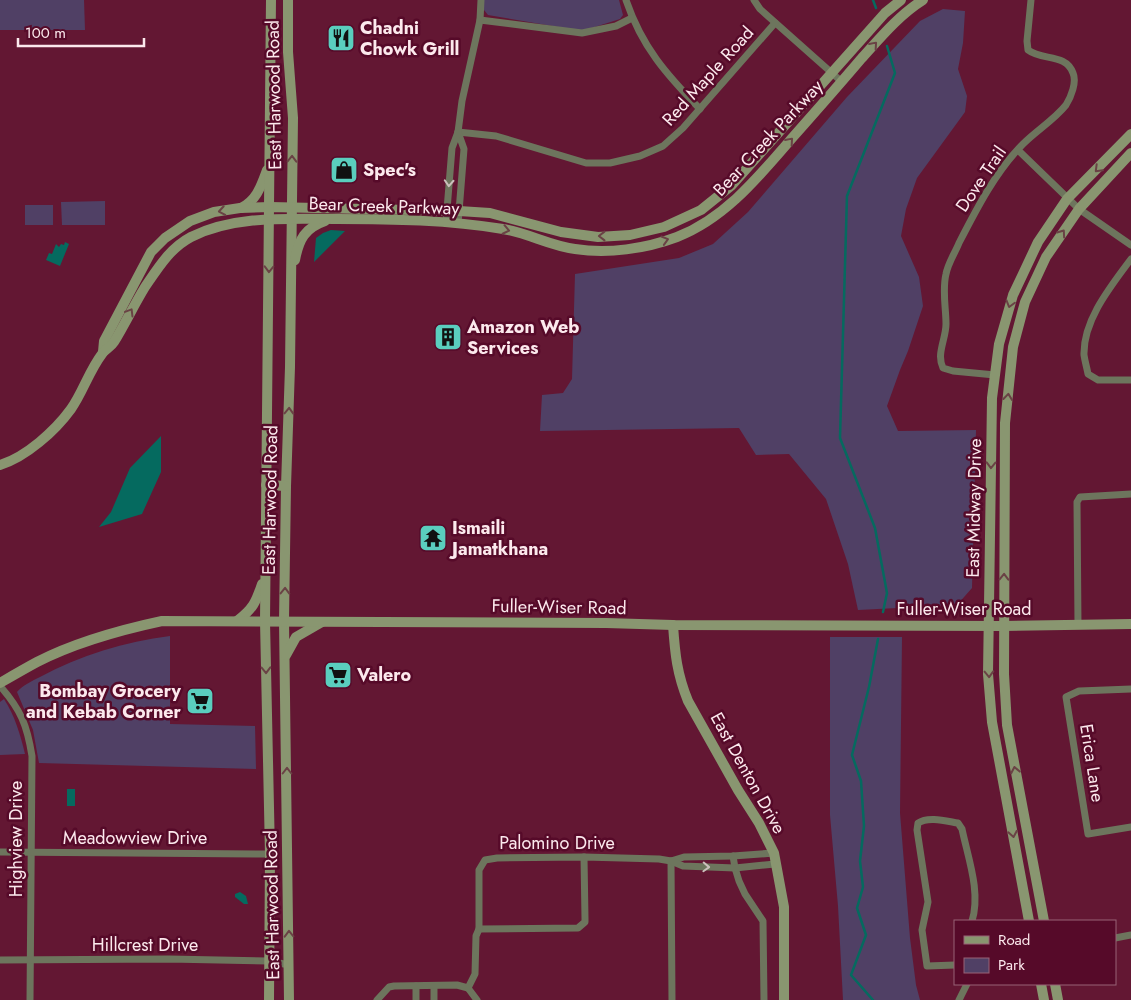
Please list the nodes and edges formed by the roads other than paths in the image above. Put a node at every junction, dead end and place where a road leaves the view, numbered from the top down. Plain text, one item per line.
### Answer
1 (271, 0) edge
2 (288, 0) edge
3 (481, 0) edge
4 (626, 0) edge
5 (754, 0) edge
6 (901, 0) edge
7 (923, 0) edge
8 (1031, 0) edge
9 (632, 18) junction
10 (480, 20) junction
11 (775, 23) junction
12 (832, 73) junction
13 (842, 82) junction
14 (700, 109) junction
15 (458, 132) junction
16 (1131, 134) edge
17 (1018, 150) junction
18 (1131, 153) edge
19 (270, 162) junction
20 (1067, 199) junction
21 (270, 207) junction
22 (292, 207) junction
23 (240, 208) junction
24 (1079, 209) junction
25 (447, 211) junction
26 (460, 211) junction
27 (331, 219) junction
28 (270, 220) junction
29 (292, 220) junction
30 (446, 222) junction
31 (458, 224) junction
32 (1131, 245) edge
33 (1131, 259) edge
34 (291, 293) junction
35 (103, 352) junction
36 (995, 375) junction
37 (1131, 380) edge
38 (0, 465) edge
39 (266, 485) junction
40 (286, 486) junction
41 (1131, 494) edge
42 (265, 576) junction
43 (237, 621) junction
44 (265, 621) junction
45 (284, 621) junction
46 (324, 621) junction
47 (1131, 624) edge
48 (673, 625) junction
49 (989, 625) junction
50 (1078, 625) junction
51 (1003, 626) junction
52 (285, 658) junction
53 (0, 685) edge
54 (1131, 689) edge
55 (1131, 827) edge
56 (0, 852) edge
57 (31, 852) junction
58 (774, 853) junction
59 (270, 854) junction
60 (734, 856) junction
61 (584, 857) junction
62 (672, 861) junction
63 (776, 864) junction
64 (735, 868) junction
65 (972, 920) edge
66 (1029, 920) edge
67 (1044, 920) edge
68 (479, 929) junction
69 (1131, 935) edge
70 (1116, 938) edge
71 (0, 960) edge
72 (30, 960) junction
73 (268, 961) junction
74 (289, 965) junction
75 (954, 966) edge
76 (966, 985) edge
77 (1041, 985) edge
78 (1055, 985) edge
79 (416, 986) junction
80 (434, 986) junction
81 (468, 988) junction
82 (30, 1000) edge
83 (269, 1000) edge
84 (289, 1000) edge
85 (377, 1000) edge
86 (416, 1000) edge
87 (434, 1000) edge
88 (477, 1000) edge
89 (672, 1000) edge
90 (764, 1000) edge
91 (784, 1000) edge
92 (959, 1000) edge
93 (1044, 1000) edge
94 (1058, 1000) edge

1 - 19 main road, East Harwood Road
22 -> 2 main road, East Harwood Road
3 - 10 street
4 - 9 street
5 - 11 street
6 - 12 main road, Bear Creek Parkway
13 -> 7 main road, Bear Creek Parkway
8 - 17 street, Dove Trail
9 - 10 street
9 - 14 street
10 - 15 street
11 - 12 street
11 - 14 street, Red Maple Road
12 - 13 street
12 -> 26 main road, Bear Creek Parkway
31 -> 13 main road, Bear Creek Parkway
14 - 15 street, Red Maple Road
15 -> 25 street
15 - 26 street
16 -> 20 main road, East Midway Drive
17 - 20 street
17 - 36 street, Dove Trail
18 - 24 main road, East Midway Drive
19 - 21 main road, East Harwood Road
19 - 23 main road
20 - 24 street
20 -> 36 main road, East Midway Drive
21 - 22 main road, Bear Creek Parkway
21 - 23 main road, Bear Creek Parkway
21 - 28 main road, East Harwood Road
22 - 25 main road, Bear Creek Parkway
22 - 29 main road, East Harwood Road
23 -> 35 main road, Bear Creek Parkway
24 - 32 street
51 -> 24 main road, East Midway Drive
25 - 26 main road, Bear Creek Parkway
25 - 30 street
26 - 31 street
27 - 29 main road, Bear Creek Parkway
27 - 30 main road, Bear Creek Parkway
27 - 34 main road
28 - 29 main road, Bear Creek Parkway
35 -> 28 main road, Bear Creek Parkway
28 -> 39 main road, East Harwood Road
29 - 34 main road, East Harwood Road
30 - 31 main road, Bear Creek Parkway
33 - 37 street
40 -> 34 main road, East Harwood Road
35 - 38 main road, Bear Creek Parkway
36 -> 49 main road, East Midway Drive
39 - 40 main road
39 - 42 main road, East Harwood Road
45 -> 40 main road, East Harwood Road
41 - 50 street
42 - 43 main road
42 - 44 main road, East Harwood Road
43 - 44 main road, Fuller-Wiser Road
43 - 53 main road, Fuller-Wiser Road
44 - 45 main road, Fuller-Wiser Road
44 -> 59 main road, East Harwood Road
45 - 46 main road, Fuller-Wiser Road
45 - 52 main road, East Harwood Road
46 - 48 main road, Fuller-Wiser Road
46 - 52 main road
47 - 50 main road, Fuller-Wiser Road
48 - 49 main road, Fuller-Wiser Road
48 - 58 main road, East Denton Drive
49 - 51 main road, Fuller-Wiser Road
49 -> 66 main road, East Midway Drive
50 - 51 main road, Fuller-Wiser Road
67 -> 51 main road, East Midway Drive
74 -> 52 main road, East Harwood Road
53 - 57 street, Highview Drive
54 - 55 street, Erica Lane
56 - 57 street, Meadowview Drive
57 - 59 street, Meadowview Drive
57 - 72 street, Highview Drive
58 - 60 street, Palomino Drive
58 - 63 main road, East Denton Drive
59 - 73 main road, East Harwood Road
60 - 62 street, Palomino Drive
60 - 64 street
61 - 62 street, Palomino Drive
61 - 68 street, Palomino Drive
61 - 68 street
62 -> 64 street, Palomino Drive
62 - 89 street
63 - 64 street, Palomino Drive
63 - 91 main road, East Denton Drive
64 - 90 street
65 - 75 street
68 - 81 street, Palomino Drive
69 - 70 street
71 - 72 street, Hillcrest Drive
72 - 73 street, Hillcrest Drive
72 - 82 street, Highview Drive
73 - 74 street, Hillcrest Drive
73 - 83 main road, East Harwood Road
74 - 84 main road, East Harwood Road
76 - 92 street
77 - 93 main road
78 - 94 main road
79 - 80 street
79 - 85 street
79 - 86 street
80 - 81 street
80 - 87 street
81 - 88 street

